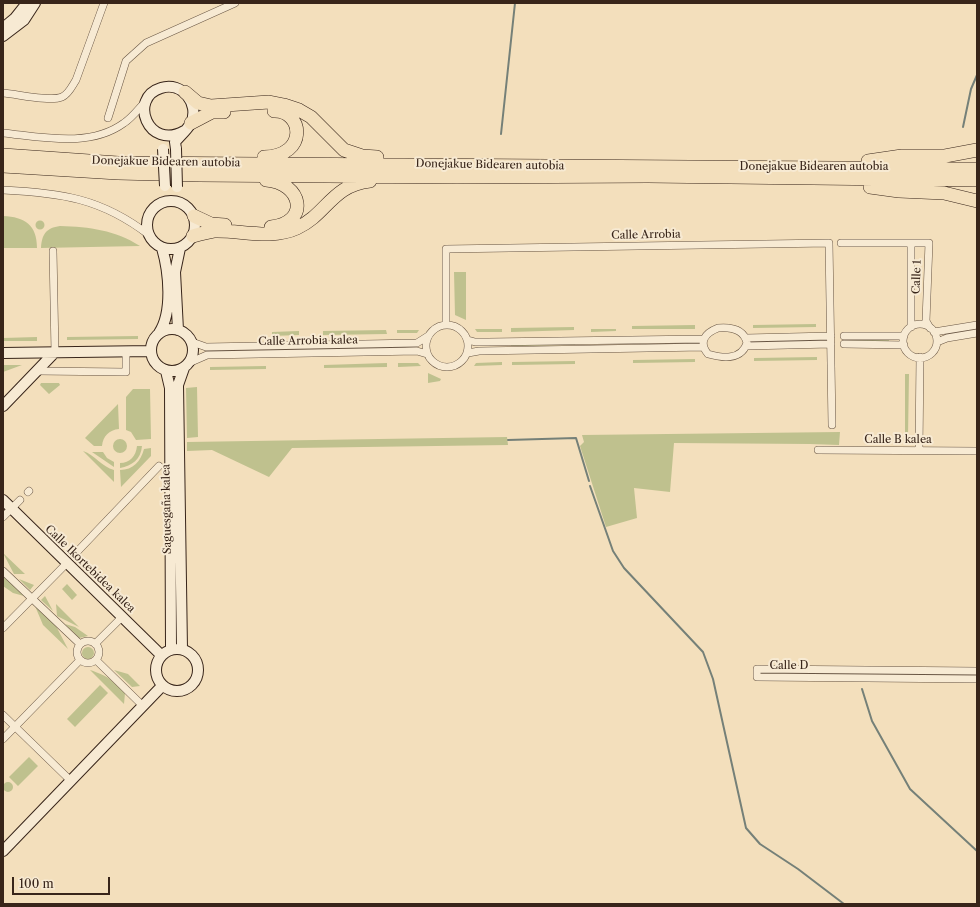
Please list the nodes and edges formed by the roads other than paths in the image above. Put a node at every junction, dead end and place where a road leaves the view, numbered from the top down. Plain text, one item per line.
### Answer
1 (27, 3) edge
2 (35, 3) edge
3 (104, 3) edge
4 (235, 3) edge
5 (3, 28) edge
6 (3, 36) edge
7 (185, 92) junction
8 (3, 93) edge
9 (148, 98) junction
10 (108, 118) dead end
11 (187, 127) junction
12 (3, 133) edge
13 (162, 135) junction
14 (977, 150) edge
15 (3, 155) edge
16 (946, 156) junction
17 (977, 156) edge
18 (217, 162) junction
19 (444, 165) junction
20 (3, 166) edge
21 (731, 167) junction
22 (977, 169) edge
23 (199, 175) junction
24 (457, 177) junction
25 (810, 179) junction
26 (977, 180) edge
27 (6, 191) edge
28 (944, 193) junction
29 (977, 193) edge
30 (977, 201) edge
31 (181, 203) junction
32 (158, 204) junction
33 (194, 216) junction
34 (149, 235) junction
35 (193, 236) junction
36 (841, 243) dead end
37 (911, 243) junction
38 (162, 248) junction
39 (180, 248) junction
40 (53, 251) dead end
41 (446, 325) junction
42 (977, 325) edge
43 (911, 327) junction
44 (178, 330) junction
45 (932, 330) junction
46 (159, 333) junction
47 (977, 333) edge
48 (428, 336) junction
49 (831, 336) junction
50 (844, 336) dead end
51 (904, 336) junction
52 (703, 339) junction
53 (468, 340) junction
54 (192, 342) junction
55 (746, 342) junction
56 (937, 342) junction
57 (831, 344) junction
58 (844, 344) dead end
59 (904, 345) junction
60 (703, 347) junction
61 (126, 351) junction
62 (151, 351) junction
63 (55, 352) junction
64 (3, 353) edge
65 (468, 353) junction
66 (427, 354) junction
67 (920, 358) junction
68 (187, 365) junction
69 (37, 371) junction
70 (166, 371) junction
71 (3, 406) edge
72 (832, 425) dead end
73 (818, 450) dead end
74 (919, 450) junction
75 (977, 451) edge
76 (159, 466) dead end
77 (3, 500) edge
78 (20, 500) dead end
79 (12, 509) junction
80 (3, 517) edge
81 (70, 559) junction
82 (3, 571) edge
83 (32, 598) junction
84 (122, 617) junction
85 (3, 628) edge
86 (80, 644) junction
87 (95, 644) junction
88 (171, 649) junction
89 (182, 649) junction
90 (161, 655) junction
91 (80, 660) junction
92 (96, 660) junction
93 (977, 671) edge
94 (977, 679) edge
95 (162, 686) junction
96 (143, 706) junction
97 (3, 715) edge
98 (15, 727) junction
99 (3, 739) edge
100 (71, 781) junction
101 (3, 851) edge

1 - 5 street
2 - 6 street
3 - 8 street
4 - 10 street
7 - 9 street
7 - 11 street
7 - 19 highway
9 - 12 street
9 - 13 street
11 - 13 street
11 - 18 highway
11 - 31 street, bridge
13 - 32 street, bridge
14 - 16 highway
15 - 18 highway, Donejakue Bidearen autobia
16 - 17 highway
16 - 21 highway
18 - 19 highway, Donejakue Bidearen autobia
19 - 21 highway, Donejakue Bidearen autobia
20 - 23 highway, Donejakue Bidearen autobia
21 - 22 highway, Donejakue Bidearen autobia
23 - 24 highway, Donejakue Bidearen autobia
23 - 33 highway
24 - 25 highway, Donejakue Bidearen autobia
24 - 35 highway
25 - 26 highway, Donejakue Bidearen autobia
25 - 28 highway
27 - 34 street
28 - 29 highway
28 - 30 highway
31 - 32 street
31 - 33 street
32 - 34 street
33 - 35 street
34 - 38 street
35 - 39 street
36 - 37 street, Calle 1
37 - 43 street, Calle 1
37 - 45 street, Calle 1
38 - 39 street
38 - 46 street
39 - 44 street
40 - 63 street
41 - 48 street
41 - 49 street, Calle Arrobia
41 - 53 street
42 - 45 street
43 - 45 street
43 - 51 street
44 - 46 street
44 - 54 street
45 - 56 street
46 - 62 street
47 - 56 street
48 - 54 street, Calle Arrobia kalea
48 - 66 street
49 - 55 street
49 - 57 street, Calle Arrobia
50 - 51 street
51 - 59 street
52 - 53 street
52 - 55 street
52 - 60 street
53 - 65 street
54 - 68 street
55 - 57 street
55 - 60 street
56 - 67 street
57 - 72 street, Calle Arrobia
58 - 59 street
59 - 67 street
60 - 65 street
61 - 62 street
61 - 63 street
61 - 69 street
62 - 70 street
63 - 64 street
63 - 69 street
65 - 66 street
66 - 68 street, Calle Arrobia kalea
67 - 74 street
68 - 70 street
68 - 89 street, Saguesgaña kalea
69 - 71 street
70 - 88 street, Saguesgaña kalea
73 - 74 street, Calle B kalea
74 - 75 street, Calle B kalea
76 - 81 street
77 - 79 street, Calle Ikortebidea kalea
78 - 79 street
79 - 80 street
79 - 81 street, Calle Ikortebidea kalea
81 - 83 street
81 - 84 street, Calle Ikortebidea kalea
82 - 83 street
83 - 85 street
83 - 86 street
84 - 87 street
84 - 90 street, Calle Ikortebidea kalea
86 - 87 street
86 - 91 street
87 - 92 street
88 - 89 street
88 - 90 street
89 - 95 street
90 - 95 street
91 - 92 street
91 - 98 street
92 - 96 street
93 - 94 street, Calle D
95 - 96 street
96 - 100 street
97 - 98 street
98 - 99 street
98 - 100 street
100 - 101 street

